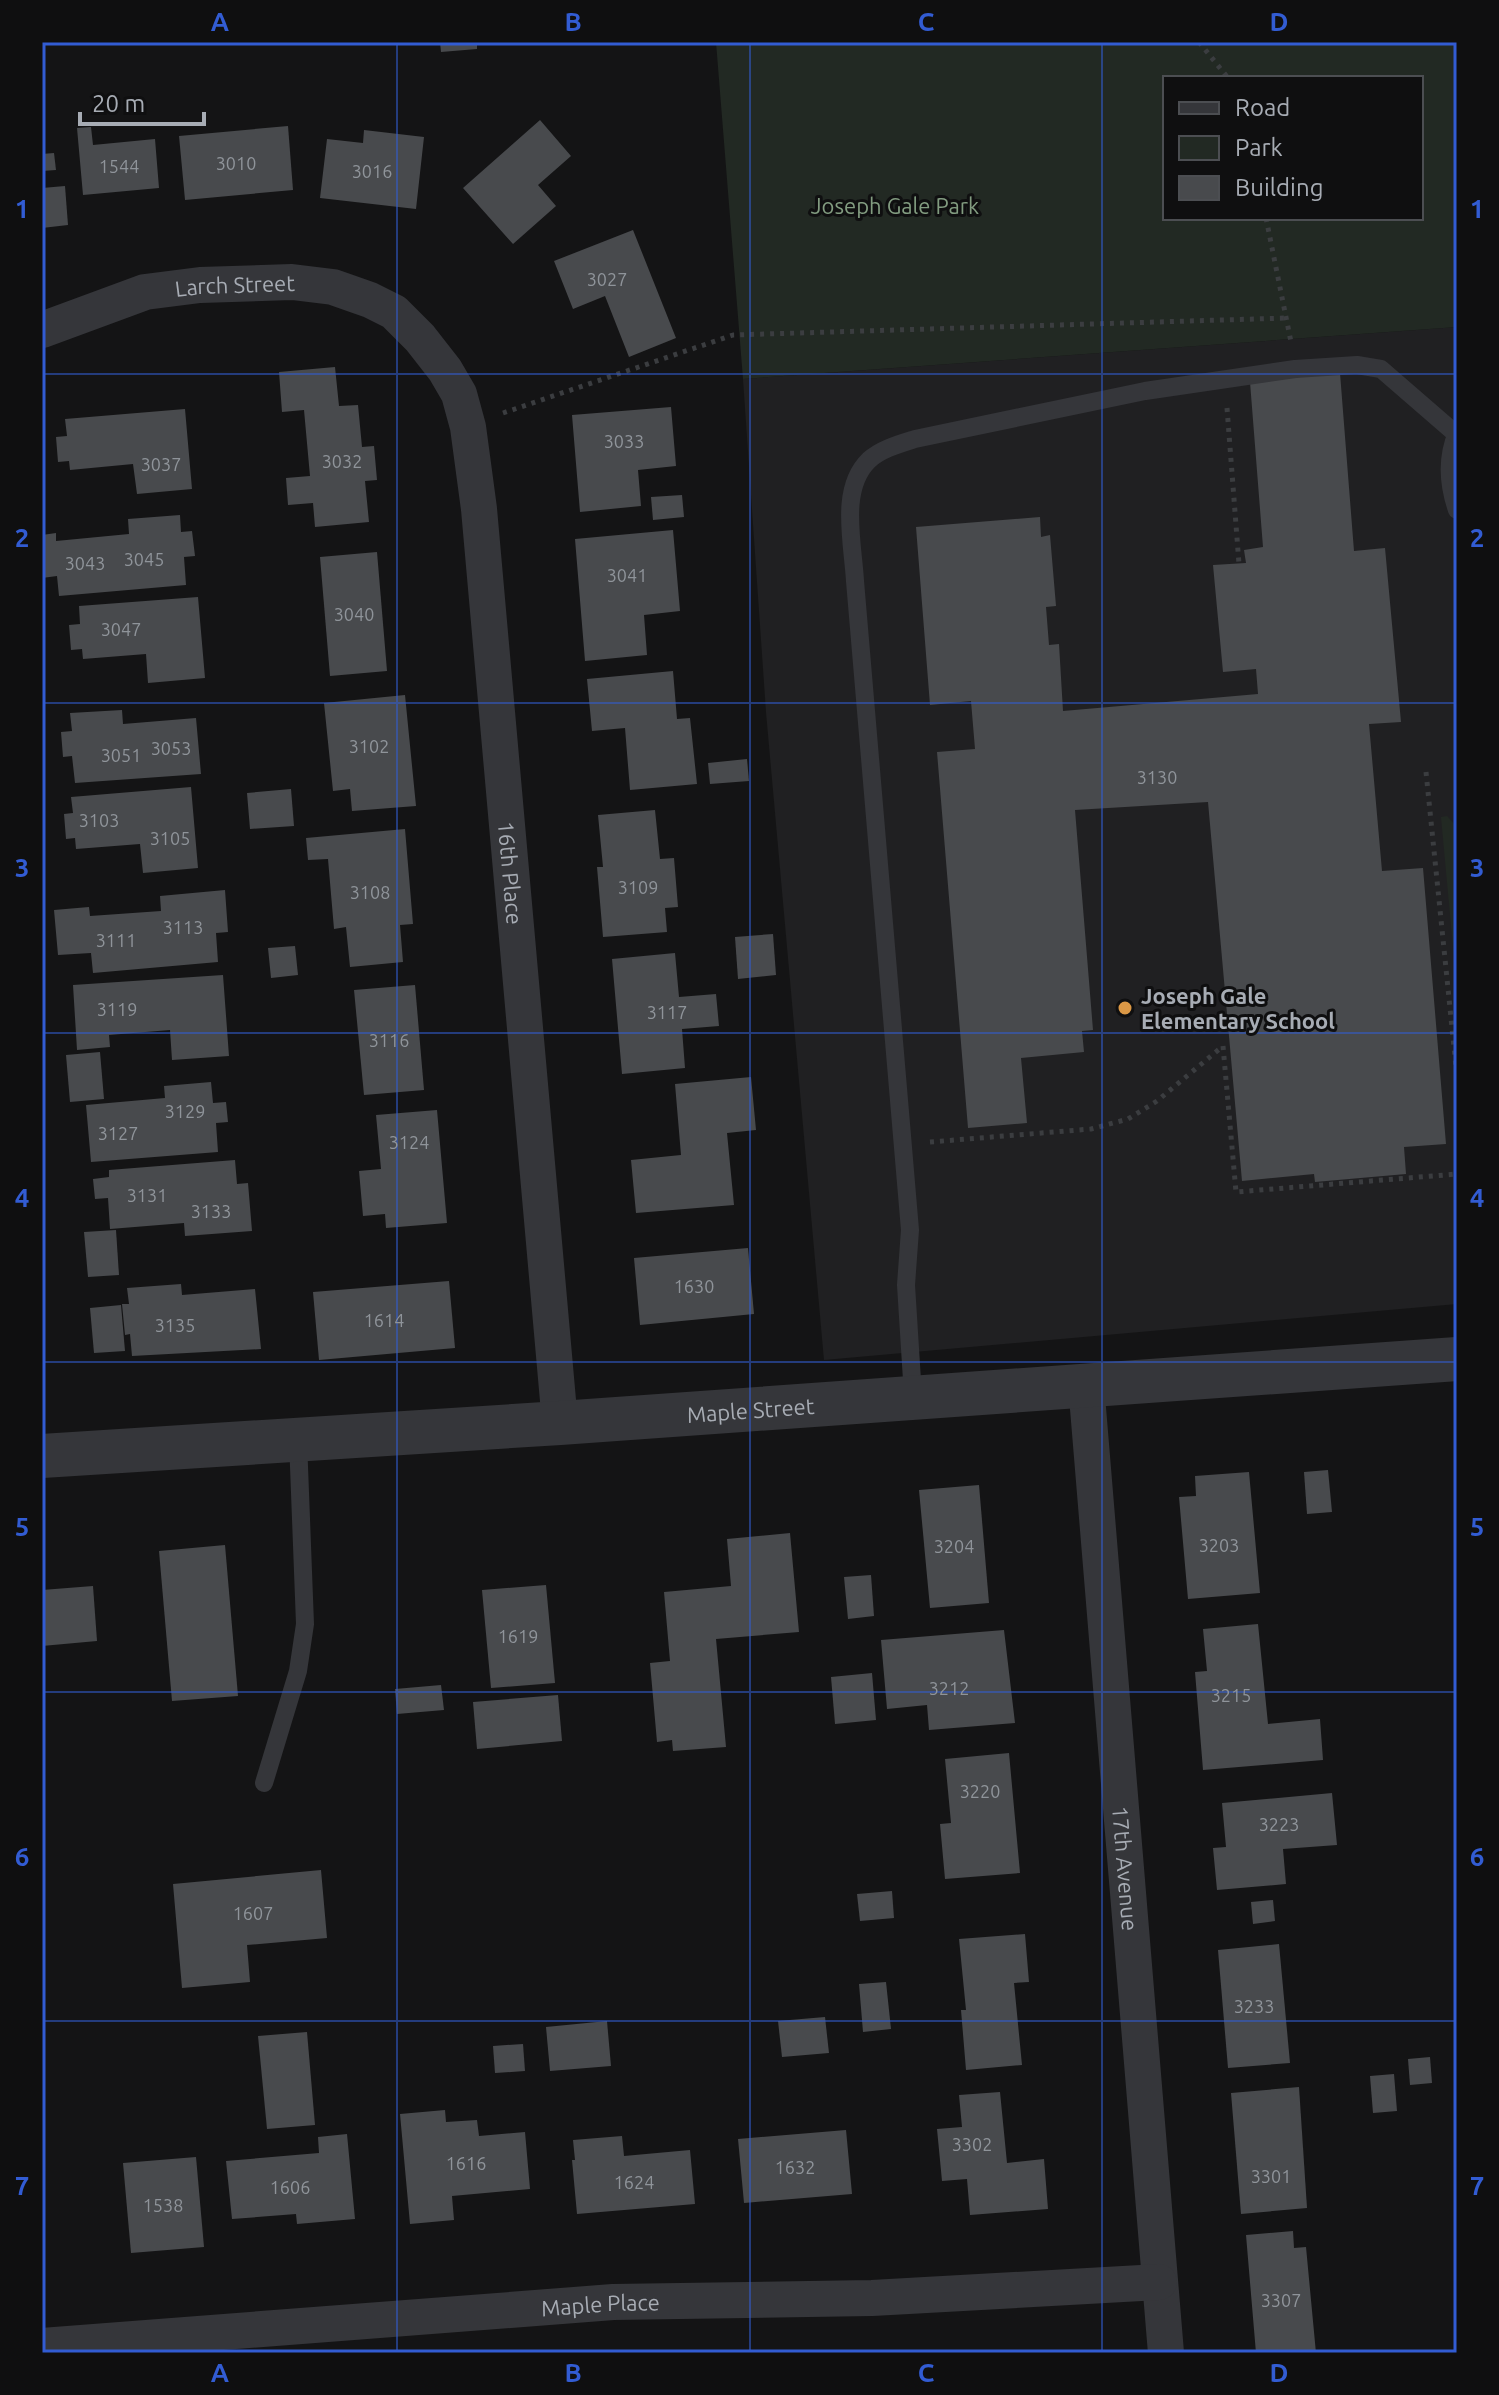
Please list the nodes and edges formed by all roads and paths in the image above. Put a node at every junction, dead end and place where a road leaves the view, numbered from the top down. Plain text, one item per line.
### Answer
1 (1199, 42) edge
2 (1226, 76) edge
3 (1266, 220) edge
4 (42, 330) edge
5 (420, 338) joint
6 (1225, 379) junction
7 (468, 427) junction
8 (1457, 433) edge
9 (1457, 510) edge
10 (1239, 564) dead end
11 (1426, 772) dead end
12 (1457, 1077) edge
13 (929, 1142) dead end
14 (1457, 1174) edge
15 (1457, 1359) edge
16 (1086, 1384) junction
17 (913, 1396) junction
18 (560, 1423) junction
19 (298, 1440) junction
20 (42, 1456) edge
21 (264, 1783) dead end
22 (1159, 2282) junction
23 (302, 2340) edge
24 (42, 2346) edge
25 (1166, 2353) edge

1 - 2 path
3 - 7 path
4 - 5 street, Larch Street
5 - 7 street, 16th Place
6 - 8 lane
6 - 10 path
6 - 17 lane
7 - 18 street, 16th Place
8 - 9 lane
11 - 12 path
13 - 14 path
15 - 16 street, Maple Street
16 - 17 street, Maple Street
16 - 22 street, 17th Avenue
17 - 18 street, Maple Street
18 - 19 street, Maple Street
19 - 20 street, Maple Street
19 - 21 lane
22 - 23 street, Maple Place
22 - 25 street, 17th Avenue
23 - 24 street, Maple Place

